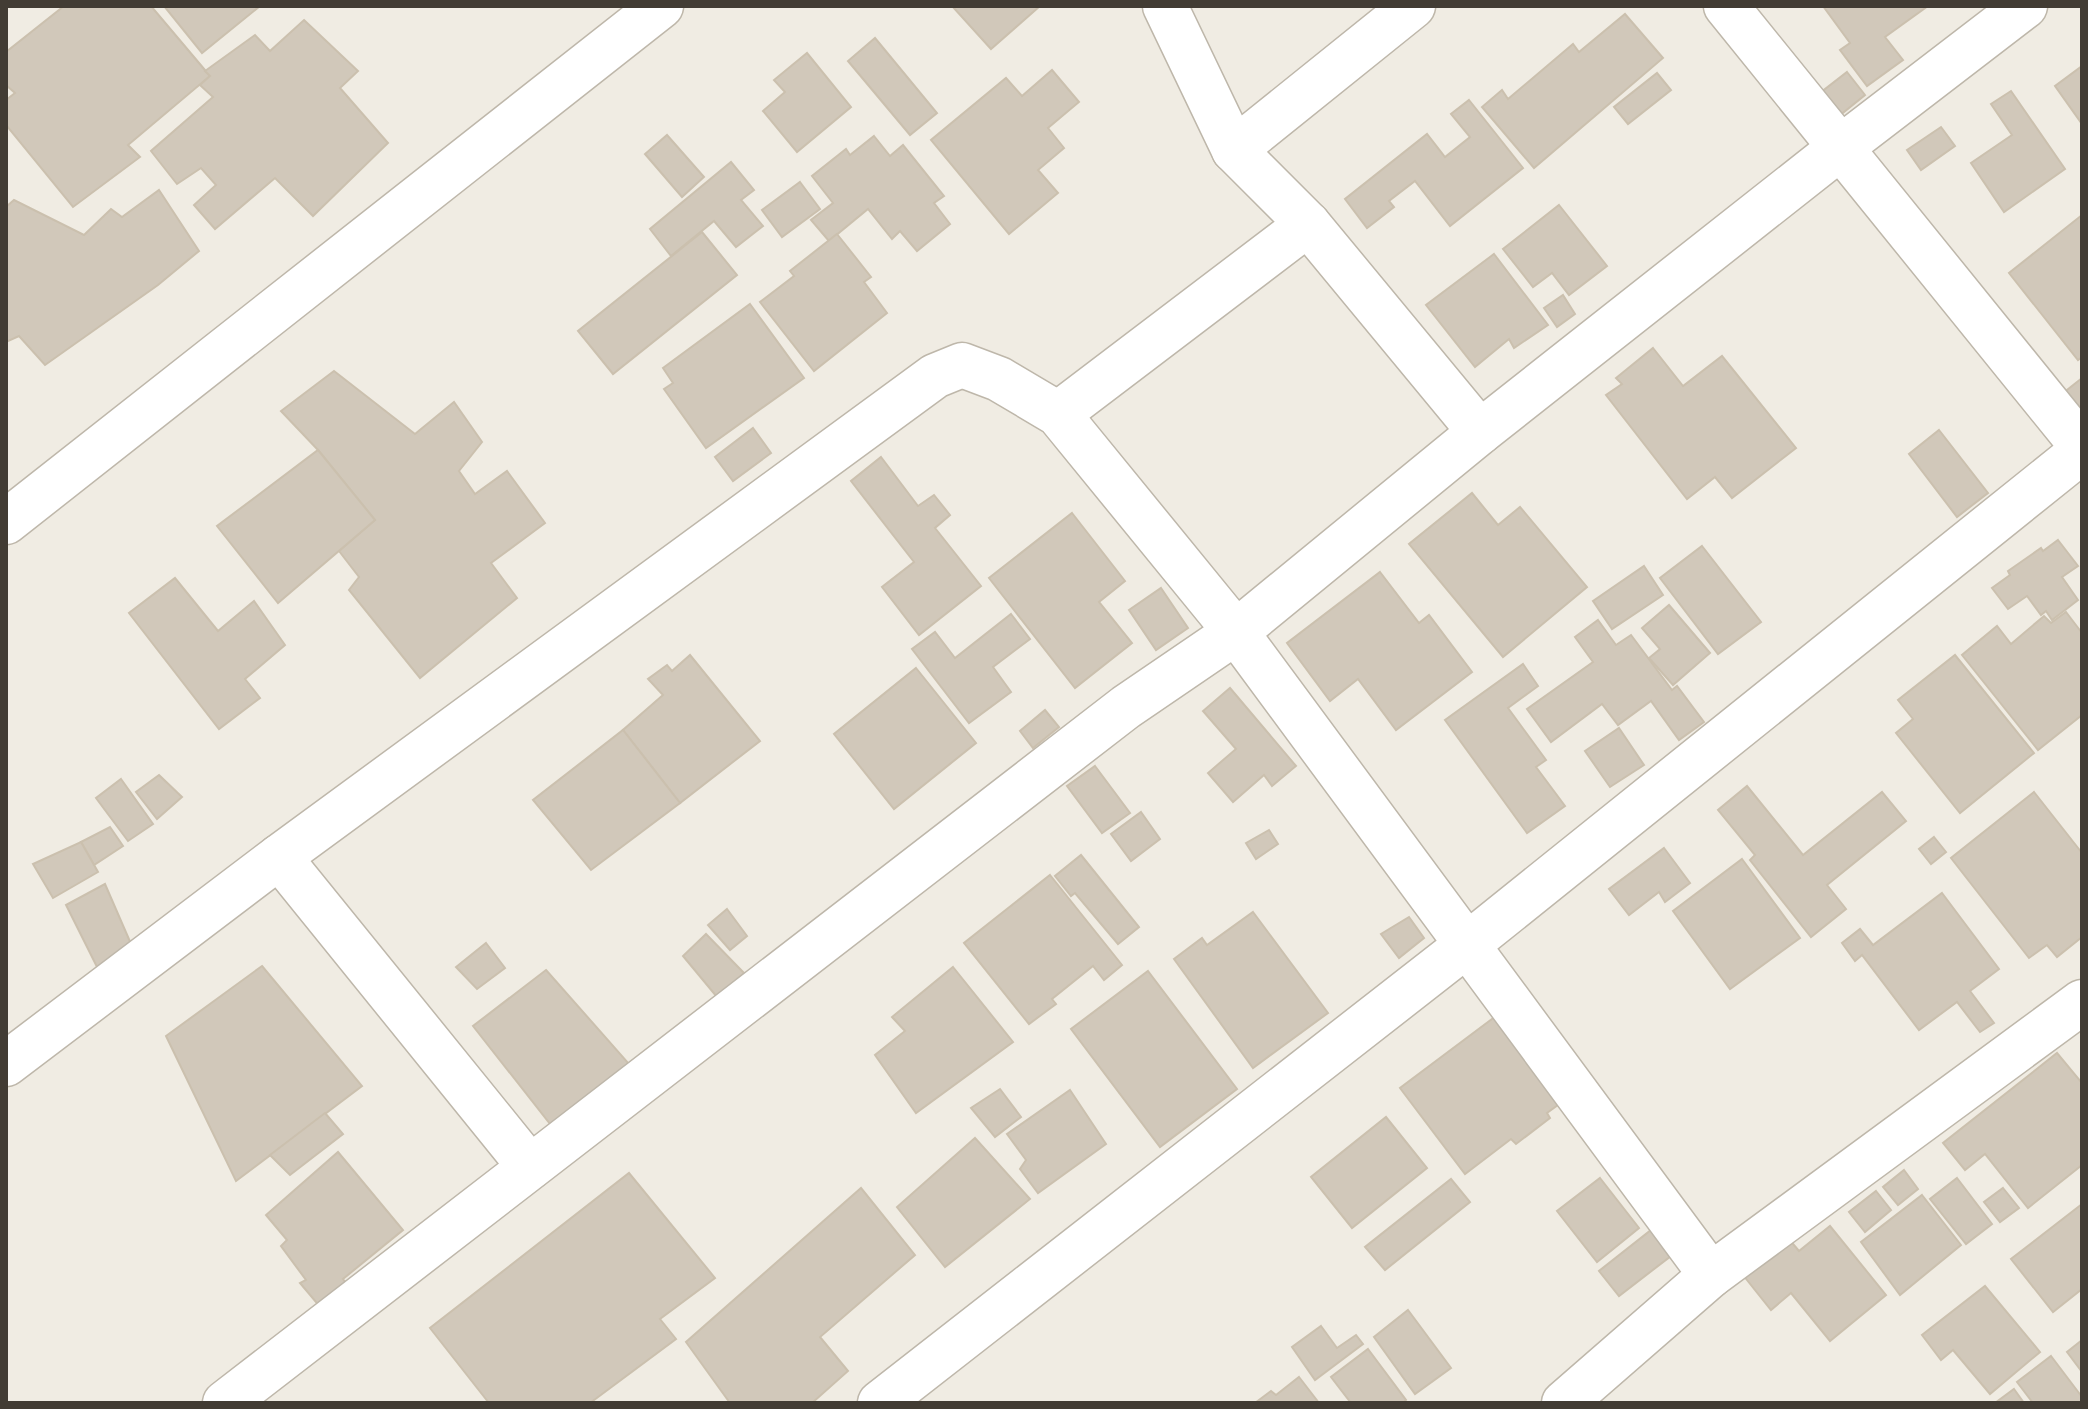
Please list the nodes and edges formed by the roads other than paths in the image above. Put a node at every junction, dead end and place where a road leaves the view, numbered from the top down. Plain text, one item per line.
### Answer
1 (661, 6) edge
2 (1165, 6) edge
3 (1413, 6) edge
4 (1726, 6) edge
5 (2025, 6) edge
6 (1840, 148) junction
7 (1234, 150) junction
8 (1308, 224) junction
9 (1058, 414) junction
10 (1480, 432) junction
11 (2082, 449) edge
12 (6, 522) edge
13 (1236, 632) junction
14 (279, 857) junction
15 (1468, 944) junction
16 (2082, 1002) edge
17 (6, 1064) edge
18 (530, 1167) junction
19 (1711, 1275) junction
20 (225, 1403) edge
21 (880, 1403) edge
22 (1564, 1403) edge

1 - 12 street
2 - 7 street
3 - 7 street
4 - 6 street
5 - 6 street
6 - 10 street
6 - 11 street
7 - 8 street
8 - 9 street
8 - 10 street
9 - 13 street
9 - 14 street
10 - 13 street
11 - 15 street
13 - 15 street
13 - 18 street
14 - 17 street
14 - 18 street
15 - 19 street
15 - 21 street
16 - 19 street
18 - 20 street
19 - 22 street

